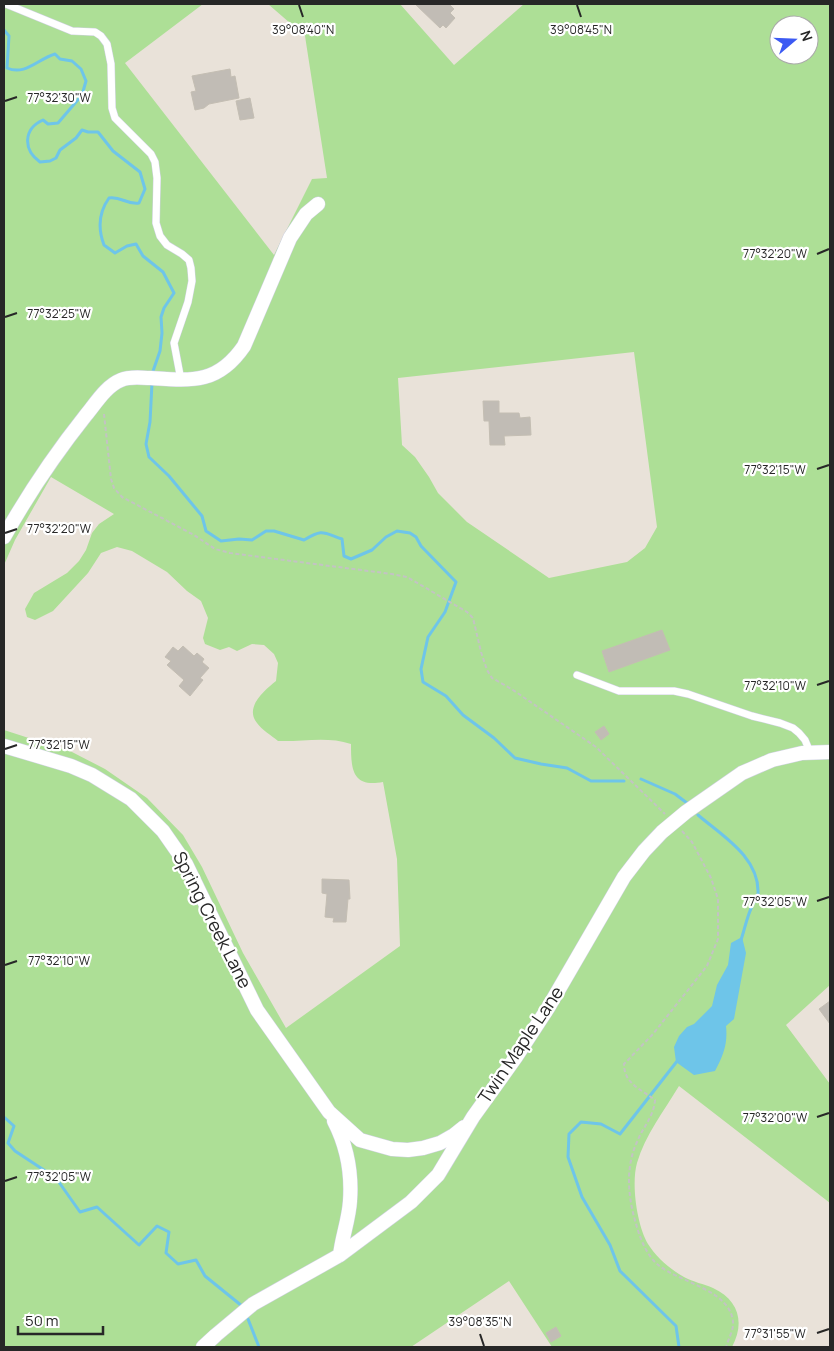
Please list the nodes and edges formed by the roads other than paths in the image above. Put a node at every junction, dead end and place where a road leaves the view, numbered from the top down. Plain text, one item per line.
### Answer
1 (6, 4) edge
2 (318, 204) dead end
3 (181, 380) junction
4 (4, 537) edge
5 (577, 675) dead end
6 (4, 746) edge
7 (810, 752) junction
8 (830, 752) edge
9 (329, 1112) junction
10 (473, 1117) junction
11 (340, 1255) junction
12 (203, 1347) edge

1 - 3 lane
2 - 3 street
3 - 4 street
5 - 7 lane
6 - 9 street, Spring Creek Lane
7 - 8 street, Twin Maple Lane
7 - 10 street, Twin Maple Lane
9 - 10 street, Spring Creek Lane
9 - 11 street, Spring Creek Lane
10 - 11 street, Twin Maple Lane
11 - 12 street, Twin Maple Lane

